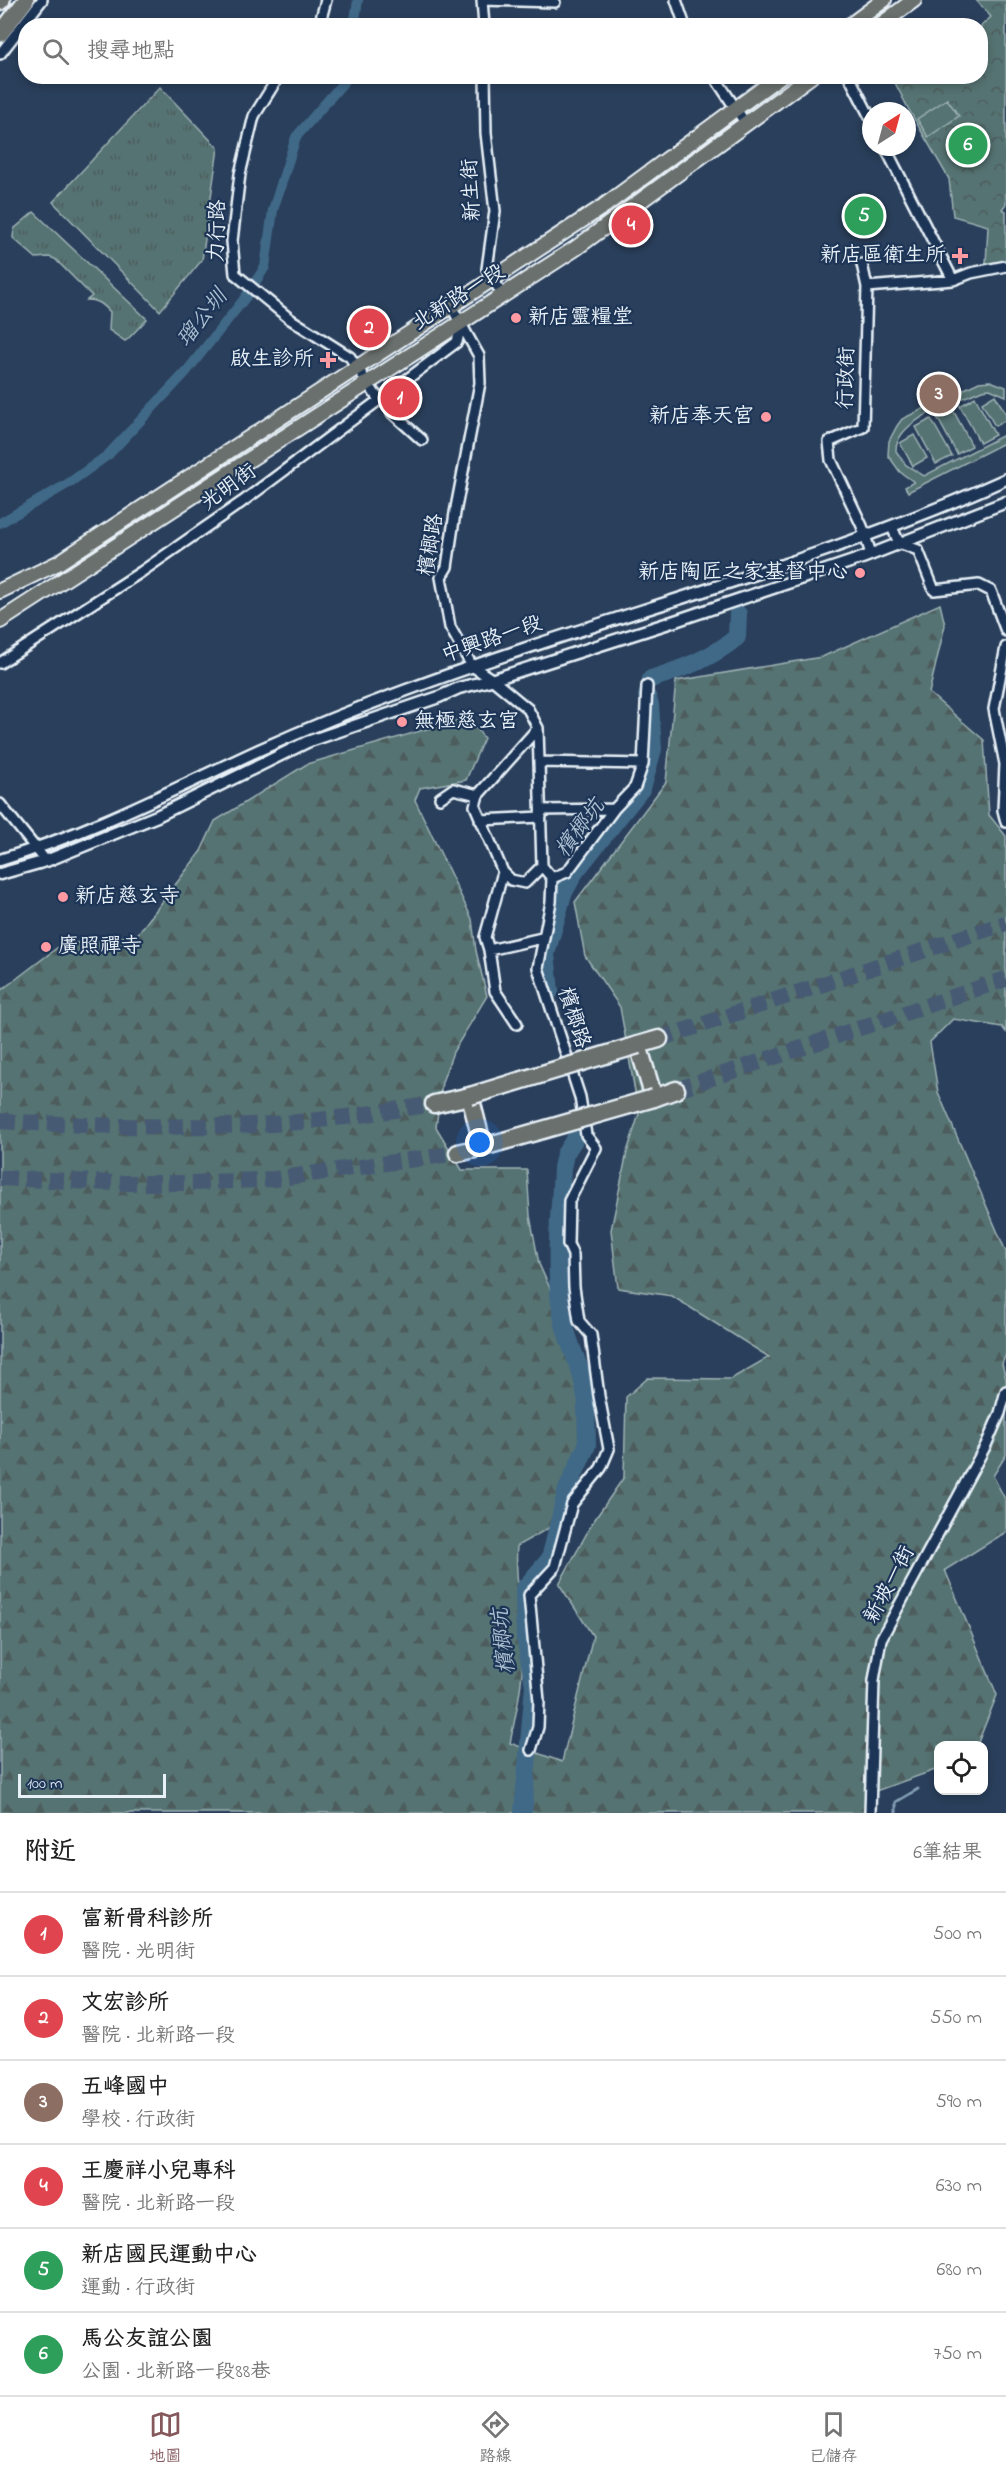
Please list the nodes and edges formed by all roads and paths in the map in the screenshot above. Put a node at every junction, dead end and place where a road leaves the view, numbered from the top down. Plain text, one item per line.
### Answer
1 (26, 0) edge
2 (42, 0) edge
3 (326, 0) edge
4 (482, 0) edge
5 (676, 0) edge
6 (884, 0) edge
7 (914, 0) edge
8 (555, 2) dead end
9 (28, 18) edge
10 (322, 18) edge
11 (483, 18) edge
12 (682, 18) edge
13 (860, 18) edge
14 (890, 18) edge
15 (18, 31) edge
16 (0, 34) edge
17 (0, 54) edge
18 (274, 84) edge
19 (485, 84) edge
20 (719, 84) edge
21 (769, 84) edge
22 (800, 84) edge
23 (853, 84) edge
24 (862, 102) edge
25 (735, 110) junction
26 (746, 124) junction
27 (890, 156) edge
28 (862, 264) dead end
29 (1006, 266) edge
30 (492, 279) junction
31 (953, 280) junction
32 (867, 287) junction
33 (503, 296) junction
34 (450, 306) junction
35 (462, 324) junction
36 (358, 366) junction
37 (367, 382) junction
38 (379, 400) junction
39 (392, 413) dead end
40 (422, 440) dead end
41 (1006, 479) edge
42 (1006, 502) edge
43 (892, 527) junction
44 (866, 537) junction
45 (899, 543) junction
46 (872, 554) junction
47 (0, 591) edge
48 (0, 621) edge
49 (1006, 631) edge
50 (1006, 647) edge
51 (0, 663) edge
52 (472, 666) junction
53 (491, 680) junction
54 (647, 686) dead end
55 (538, 728) junction
56 (540, 762) junction
57 (643, 764) junction
58 (478, 795) junction
59 (440, 798) dead end
60 (0, 804) edge
61 (614, 809) junction
62 (1004, 811) edge
63 (541, 813) junction
64 (480, 820) junction
65 (1006, 822) edge
66 (38, 848) junction
67 (0, 860) edge
68 (46, 861) junction
69 (542, 866) junction
70 (503, 872) junction
71 (0, 874) edge
72 (552, 878) junction
73 (542, 938) junction
74 (489, 950) junction
75 (517, 1024) dead end
76 (659, 1039) tunnel mouth
77 (638, 1045) junction
78 (675, 1090) tunnel mouth
79 (470, 1096) junction
80 (654, 1098) junction
81 (434, 1104) tunnel mouth
82 (483, 1147) junction
83 (458, 1153) tunnel mouth
84 (1006, 1391) edge
85 (531, 1750) dead end
86 (870, 1813) edge

1 - 16 highway
2 - 9 street
3 - 10 street
4 - 8 street
4 - 11 street
5 - 12 street
6 - 13 main road
7 - 14 main road
15 - 17 street
18 - 36 street, 力行路
19 - 30 street, 新生街
20 - 25 street
21 - 25 main road, 北新路一段
22 - 26 main road, 北新路一段
23 - 24 street
25 - 26 street
25 - 30 main road, 北新路一段
26 - 33 main road, 北新路一段
27 - 31 street
28 - 32 street, 行政街
29 - 31 street
30 - 33 street, 新生街
30 - 34 main road, 北新路一段
31 - 32 street
32 - 44 street, 行政街
33 - 35 main road, 北新路一段
34 - 35 street, 檳榔路
34 - 36 main road, 北新路一段
35 - 37 main road, 北新路一段
35 - 38 street, 光明街
35 - 52 street, 檳榔路
36 - 37 street, 力行路
36 - 47 main road, 北新路一段
37 - 38 street, 力行路
37 - 48 main road, 北新路一段
38 - 51 street, 光明街
39 - 40 street
41 - 43 street, 中興路一段
42 - 45 street, 中興路一段
43 - 44 street, 中興路一段
43 - 45 street
44 - 46 street
44 - 52 street, 中興路一段
45 - 46 street, 中興路一段
45 - 49 street
46 - 53 street, 中興路一段
50 - 62 street
52 - 53 street, 檳榔路
52 - 66 street, 中興路一段
53 - 55 street, 檳榔路
53 - 68 street, 中興路一段
54 - 57 street
55 - 56 street
55 - 58 street
56 - 57 street
56 - 63 street
57 - 61 street
58 - 59 street
58 - 64 street
60 - 66 street
61 - 63 street
61 - 72 street
62 - 65 street
63 - 64 street
63 - 69 street
64 - 70 street
66 - 67 street, 中興路一段
66 - 68 street
68 - 71 street, 中興路一段
69 - 70 street
69 - 72 street
70 - 74 street
72 - 73 street, 檳榔路
73 - 74 street
73 - 85 street, 檳榔路
74 - 75 street
76 - 77 highway
77 - 79 highway, bridge
77 - 80 highway
78 - 80 highway
79 - 81 highway
79 - 82 highway
80 - 82 highway, bridge
82 - 83 highway
84 - 86 street, 新坡一街

